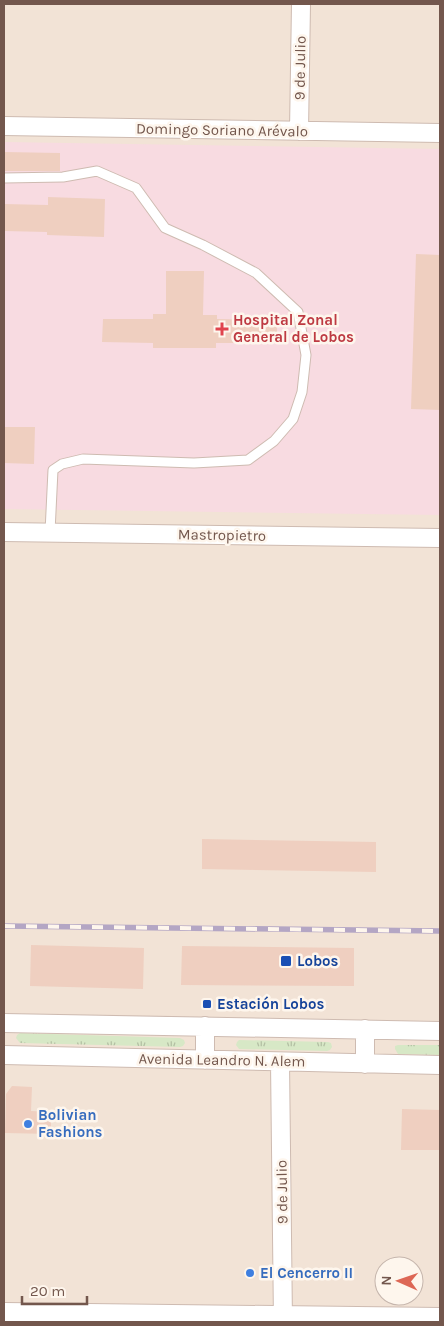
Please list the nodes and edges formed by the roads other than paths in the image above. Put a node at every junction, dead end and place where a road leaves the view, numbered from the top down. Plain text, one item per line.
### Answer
1 (301, 4) edge
2 (4, 126) edge
3 (298, 132) junction
4 (440, 133) edge
5 (4, 178) edge
6 (4, 532) edge
7 (50, 532) junction
8 (440, 538) edge
9 (4, 1023) edge
10 (205, 1026) junction
11 (365, 1029) junction
12 (440, 1030) edge
13 (4, 1055) edge
14 (205, 1060) junction
15 (280, 1062) junction
16 (365, 1064) junction
17 (440, 1065) edge
18 (4, 1312) edge
19 (440, 1317) edge
20 (283, 1319) edge

1 - 3 street, 9 de Julio
2 - 3 street, Domingo Soriano Arévalo
3 - 4 street, Domingo Soriano Arévalo
5 - 7 lane
6 - 7 street, Mastropietro
7 - 8 street, Mastropietro
9 - 10 street
10 - 11 street
10 - 14 street
11 - 12 street
11 - 16 street
13 - 14 street, Avenida Leandro N. Alem
14 - 15 street, Avenida Leandro N. Alem
15 - 16 street, Avenida Leandro N. Alem
15 - 20 street, 9 de Julio
16 - 17 street, Avenida Leandro N. Alem
18 - 20 street
19 - 20 street

